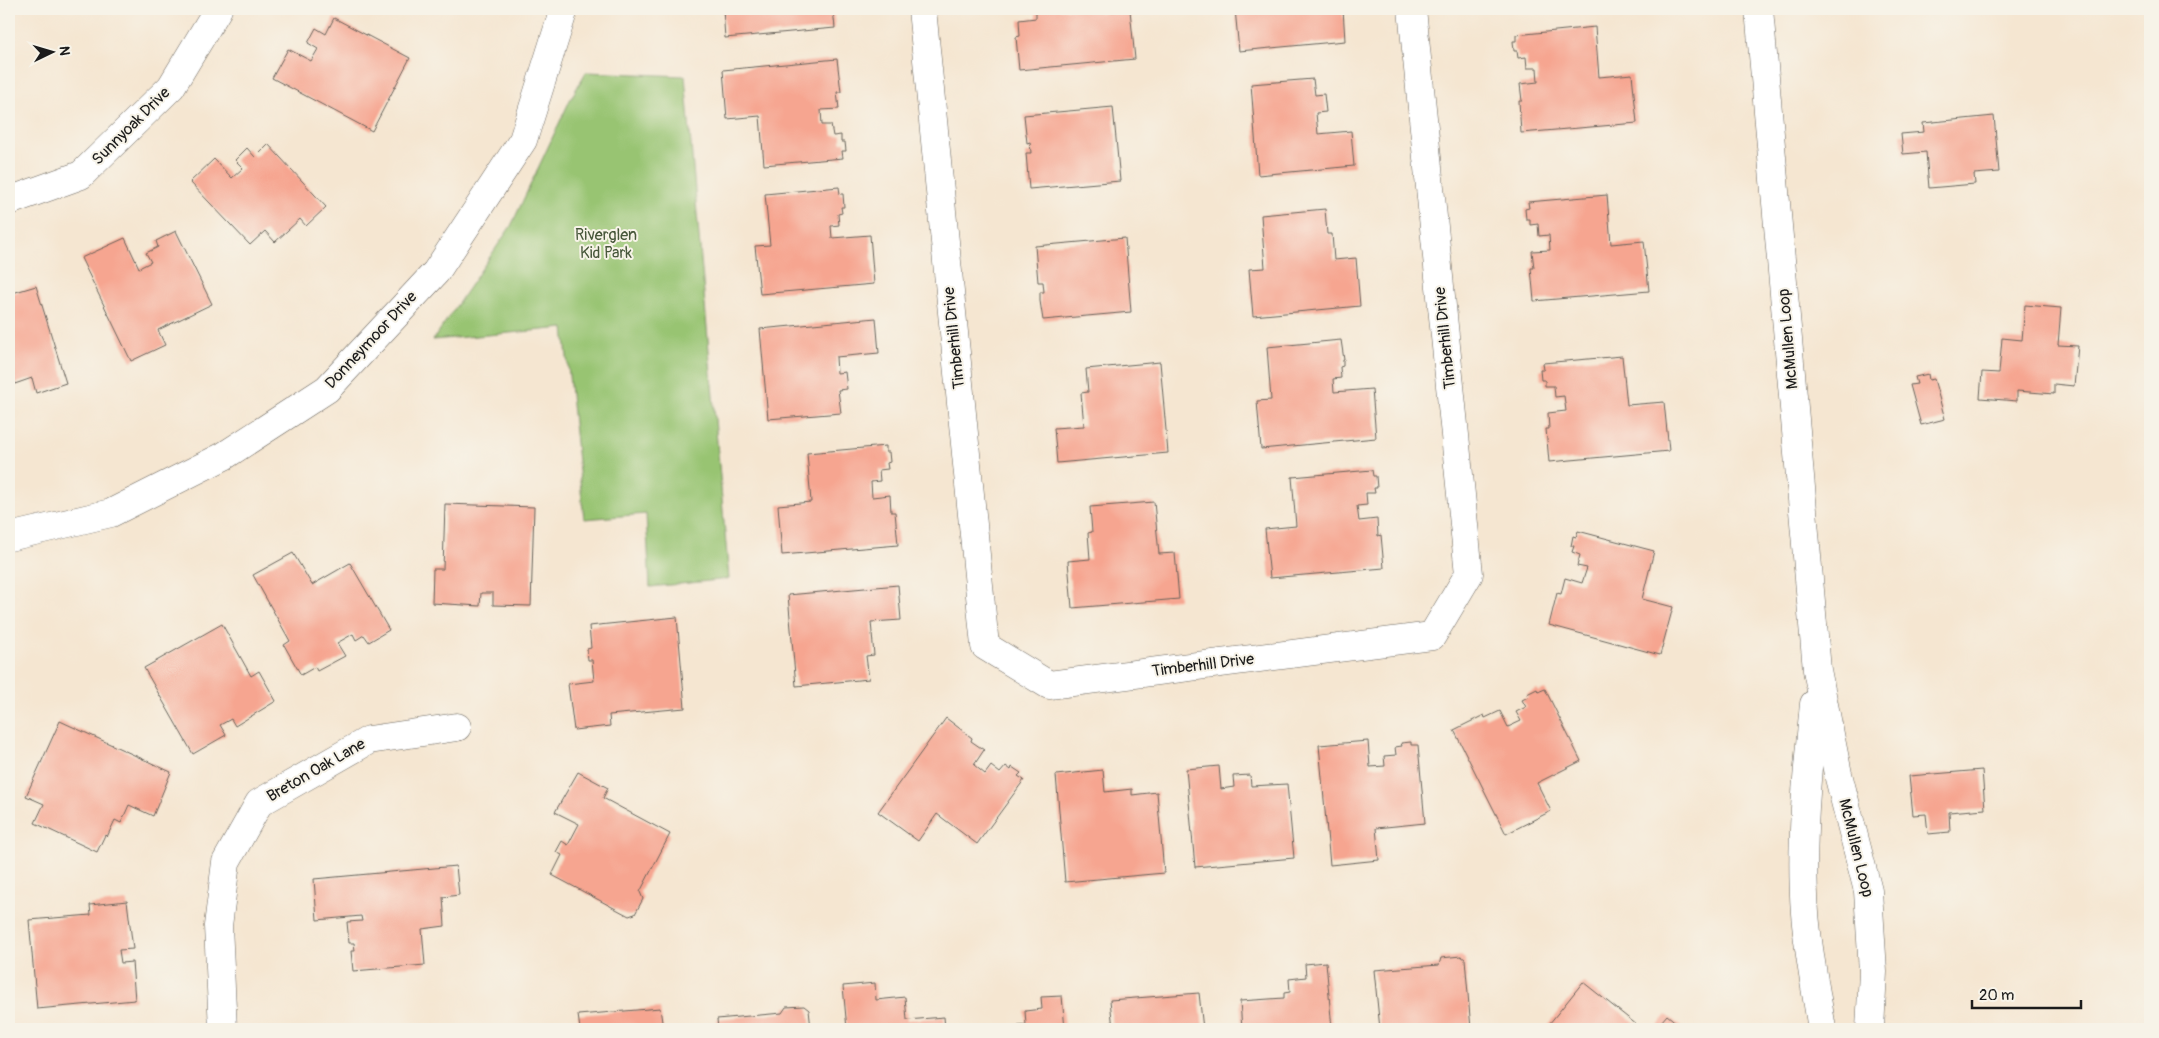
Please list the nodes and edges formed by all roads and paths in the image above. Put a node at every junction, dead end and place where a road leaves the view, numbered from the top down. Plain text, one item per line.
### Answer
1 (218, 9) edge
2 (564, 9) edge
3 (922, 9) edge
4 (1412, 9) edge
5 (1758, 9) edge
6 (9, 201) edge
7 (9, 537) edge
8 (1817, 670) junction
9 (458, 728) dead end
10 (223, 1029) edge
11 (1822, 1029) edge
12 (1870, 1029) edge

1 - 6 street, Sunnyoak Drive
2 - 7 street, Donneymoor Drive
3 - 4 street, Timberhill Drive
5 - 8 street, McMullen Loop
8 - 11 street, McMullen Loop
8 - 12 street, McMullen Loop
9 - 10 street, Breton Oak Lane

